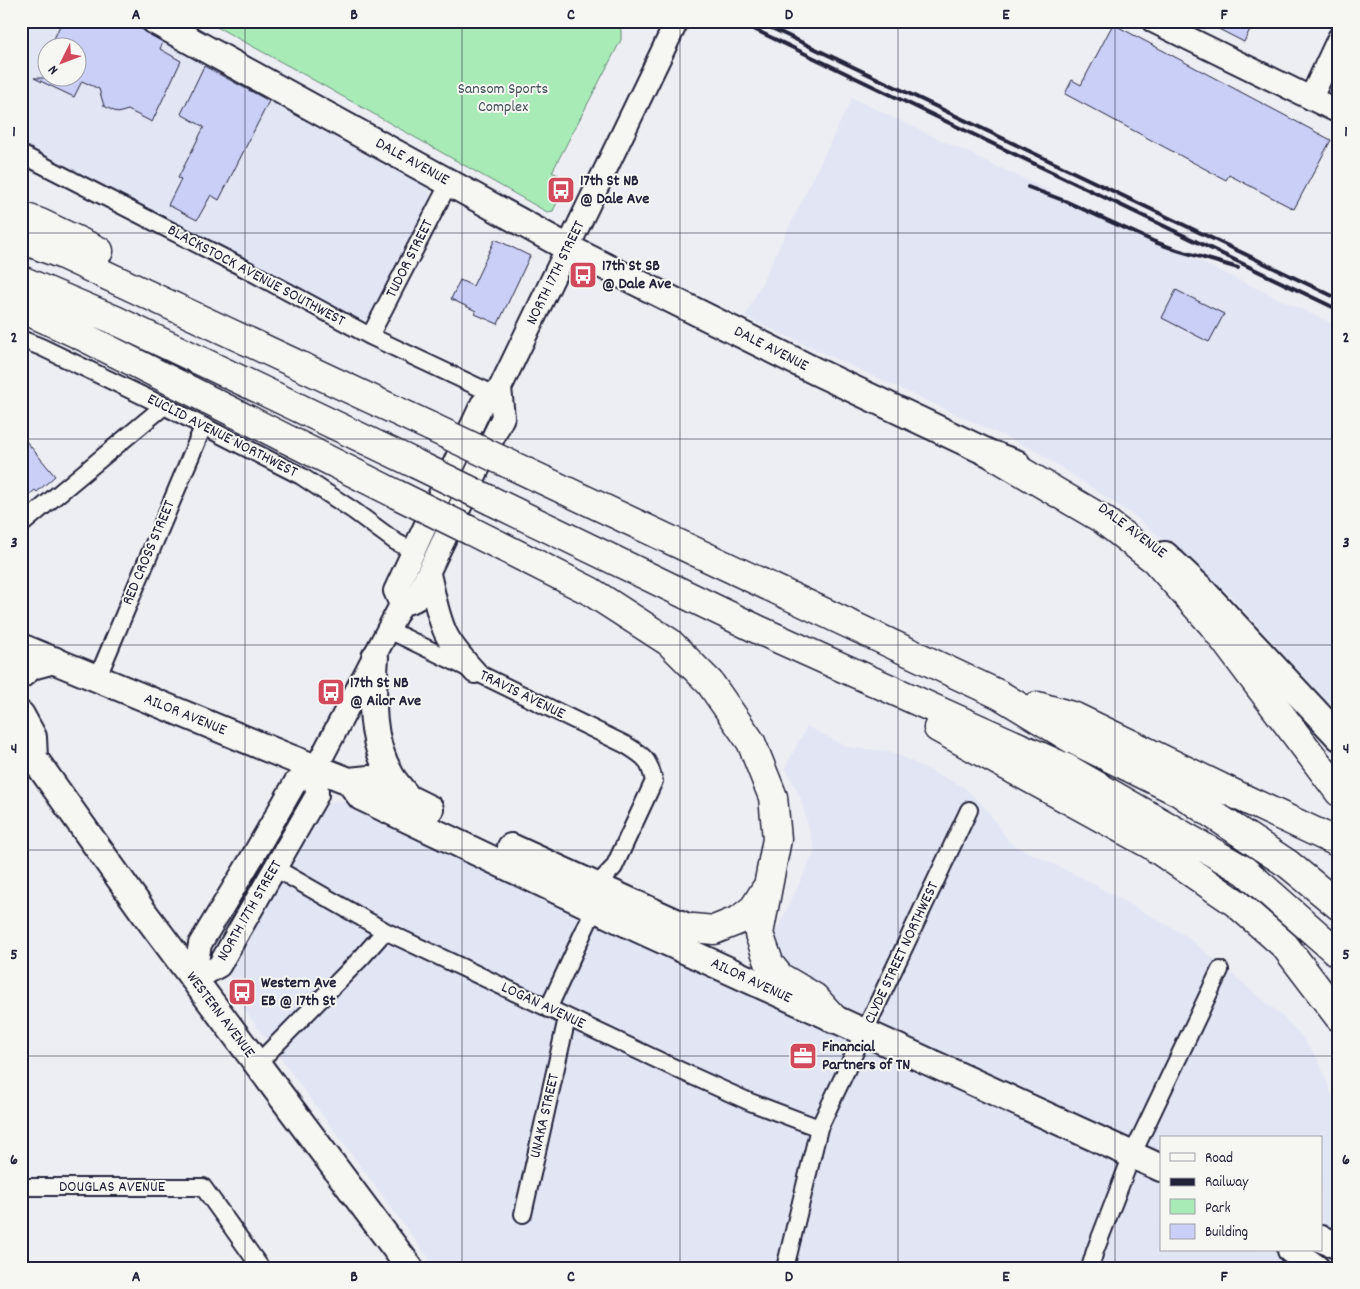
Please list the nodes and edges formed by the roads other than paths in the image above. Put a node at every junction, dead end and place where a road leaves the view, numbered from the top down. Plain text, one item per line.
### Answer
1 (155, 21) edge
2 (1153, 21) edge
3 (676, 22) edge
4 (1339, 38) edge
5 (1311, 98) junction
6 (1339, 112) edge
7 (21, 154) edge
8 (449, 183) junction
9 (21, 216) edge
10 (27, 240) edge
11 (568, 248) junction
12 (21, 280) edge
13 (21, 308) edge
14 (370, 336) junction
15 (21, 339) edge
16 (330, 380) junction
17 (497, 391) junction
18 (164, 406) junction
19 (203, 427) junction
20 (995, 456) junction
21 (21, 524) edge
22 (413, 551) junction
23 (428, 574) junction
24 (401, 605) junction
25 (389, 630) junction
26 (761, 631) junction
27 (21, 647) edge
28 (375, 657) junction
29 (54, 660) junction
30 (475, 672) junction
31 (21, 675) edge
32 (97, 679) junction
33 (1000, 695) junction
34 (21, 715) edge
35 (1339, 737) edge
36 (26, 758) edge
37 (316, 768) junction
38 (349, 781) junction
39 (1339, 792) edge
40 (408, 798) junction
41 (970, 810) dead end
42 (1339, 843) edge
43 (275, 868) junction
44 (769, 884) junction
45 (595, 897) junction
46 (1339, 906) edge
47 (693, 928) joint
48 (385, 931) junction
49 (1339, 954) edge
50 (1220, 970) dead end
51 (194, 980) junction
52 (548, 1008) junction
53 (1339, 1017) edge
54 (568, 1018) junction
55 (834, 1019) junction
56 (864, 1032) junction
57 (257, 1064) junction
58 (819, 1128) junction
59 (1161, 1136) edge
60 (1160, 1140) edge
61 (1151, 1165) edge
62 (21, 1187) edge
63 (523, 1214) dead end
64 (1322, 1238) edge
65 (1339, 1247) edge
66 (1293, 1252) edge
67 (261, 1268) edge
68 (410, 1268) edge
69 (785, 1268) edge
70 (1090, 1268) edge
71 (1316, 1268) edge
72 (1320, 1268) edge

1 - 8 main road, DALE AVENUE
2 - 5 main road
3 - 11 main road, NORTH 17TH STREET
4 - 5 main road
5 - 6 main road
7 - 14 street, BLACKSTOCK AVENUE SOUTHWEST
8 - 11 main road, DALE AVENUE
8 - 14 street, TUDOR STREET
9 - 16 highway
10 - 16 highway
11 - 17 main road, NORTH 17TH STREET
11 - 20 main road, DALE AVENUE
12 - 26 highway, bridge
13 - 44 highway, bridge
14 - 17 street, BLACKSTOCK AVENUE SOUTHWEST
15 - 18 street, EUCLID AVENUE NORTHWEST
16 - 33 highway, bridge
17 - 22 main road, NORTH 17TH STREET
17 - 23 main road, NORTH 17TH STREET
18 - 19 street, EUCLID AVENUE NORTHWEST
18 - 21 street
19 - 22 street, EUCLID AVENUE NORTHWEST
19 - 32 street, RED CROSS STREET
20 - 35 main road, DALE AVENUE
20 - 39 highway
22 - 24 main road, NORTH 17TH STREET
23 - 24 main road, NORTH 17TH STREET
23 - 30 main road
24 - 25 main road, NORTH 17TH STREET
25 - 28 main road, NORTH 17TH STREET
25 - 30 street, TRAVIS AVENUE
26 - 49 highway
26 - 53 highway
27 - 29 main road, AILOR AVENUE
28 - 37 main road, NORTH 17TH STREET
28 - 40 main road
29 - 31 main road
29 - 32 main road, AILOR AVENUE
30 - 45 street, TRAVIS AVENUE
32 - 37 main road, AILOR AVENUE
33 - 42 highway
33 - 46 highway
34 - 36 main road, WESTERN AVENUE
36 - 51 main road, WESTERN AVENUE
37 - 38 main road, AILOR AVENUE
37 - 43 main road, NORTH 17TH STREET
37 - 51 main road, NORTH 17TH STREET
38 - 40 main road, AILOR AVENUE
38 - 45 main road, AILOR AVENUE
40 - 45 main road, AILOR AVENUE
41 - 56 street, CLYDE STREET NORTHWEST
43 - 48 street, LOGAN AVENUE
43 - 51 main road, NORTH 17TH STREET
44 - 47 highway
44 - 55 highway
45 - 47 main road, AILOR AVENUE
45 - 52 street
45 - 55 main road, AILOR AVENUE
48 - 52 street, LOGAN AVENUE
48 - 57 street
50 - 59 street
51 - 57 main road, WESTERN AVENUE
52 - 54 street, LOGAN AVENUE
54 - 58 street, LOGAN AVENUE
54 - 63 street, UNAKA STREET
55 - 56 main road, AILOR AVENUE
56 - 58 street, CLYDE STREET NORTHWEST
56 - 61 main road, AILOR AVENUE
57 - 68 main road, WESTERN AVENUE
58 - 69 street, CLYDE STREET NORTHWEST
60 - 61 street
61 - 70 street
62 - 67 street, DOUGLAS AVENUE
64 - 65 main road
65 - 72 main road
66 - 71 main road

